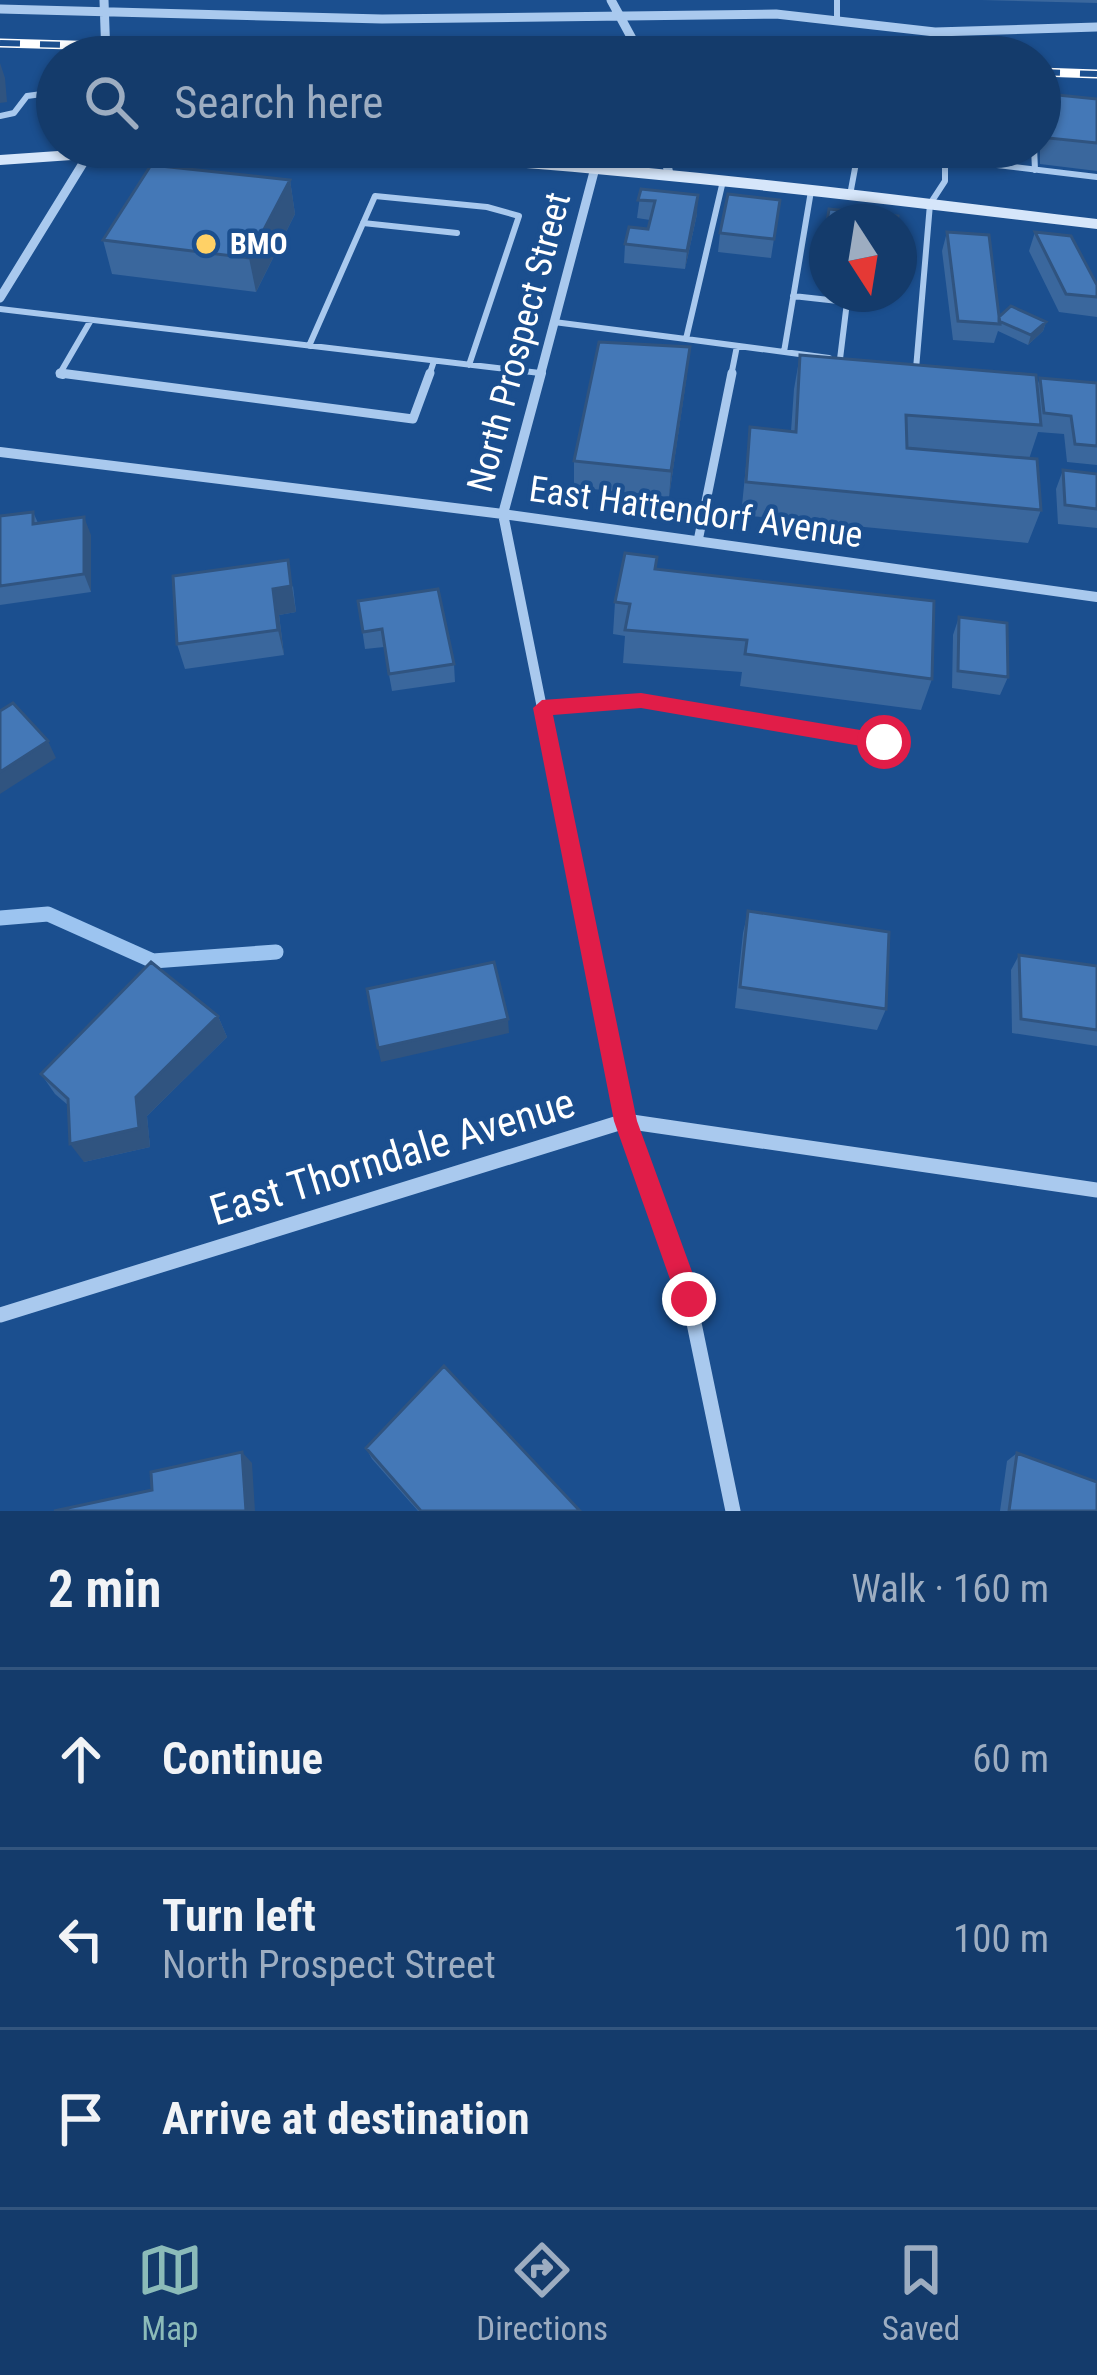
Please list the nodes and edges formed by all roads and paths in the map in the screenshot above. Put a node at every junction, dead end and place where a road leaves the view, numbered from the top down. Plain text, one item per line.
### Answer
1 (611, 0) edge
2 (837, 0) edge
3 (104, 5) edge
4 (0, 9) edge
5 (619, 14) junction
6 (837, 20) junction
7 (1097, 27) edge
8 (105, 36) edge
9 (631, 36) edge
10 (36, 95) edge
11 (0, 116) edge
12 (36, 156) edge
13 (0, 160) edge
14 (80, 168) edge
15 (595, 168) joint
16 (668, 168) edge
17 (855, 168) edge
18 (945, 168) edge
19 (1019, 168) edge
20 (1035, 170) joint
21 (669, 175) junction
22 (1097, 177) edge
23 (724, 181) junction
24 (811, 191) junction
25 (850, 195) junction
26 (930, 204) junction
27 (364, 223) junction
28 (1097, 224) edge
29 (457, 233) dead end
30 (794, 296) junction
31 (0, 298) edge
32 (0, 309) edge
33 (91, 320) junction
34 (554, 322) junction
35 (686, 339) junction
36 (309, 346) junction
37 (737, 346) junction
38 (784, 352) junction
39 (839, 359) junction
40 (434, 361) junction
41 (859, 362) edge
42 (469, 365) junction
43 (897, 367) edge
44 (916, 369) junction
45 (939, 372) edge
46 (540, 373) junction
47 (0, 452) edge
48 (503, 514) junction
49 (698, 542) junction
50 (1097, 597) edge
51 (542, 708) junction
52 (884, 742) dead end
53 (625, 1121) junction
54 (1097, 1190) edge
55 (0, 1315) edge
56 (733, 1511) edge

1 - 5 street
2 - 6 lane
3 - 4 street
3 - 5 street
3 - 8 street
5 - 6 street
5 - 9 street
6 - 7 street
10 - 11 lane
12 - 13 main road
14 - 31 street
15 - 21 main road
15 - 34 street, North Prospect Street
16 - 21 street
17 - 25 lane
18 - 26 lane
19 - 20 lane
20 - 22 lane
21 - 23 main road
23 - 24 main road
23 - 35 lane
24 - 25 main road
24 - 30 lane
25 - 26 main road
26 - 28 main road
26 - 44 lane
27 - 29 lane
27 - 36 lane
27 - 42 lane
30 - 38 lane
30 - 39 lane
32 - 33 lane
33 - 36 lane
33 - 40 lane
34 - 35 lane
34 - 46 street, North Prospect Street
35 - 37 lane
36 - 40 lane
37 - 38 lane
37 - 49 lane
38 - 39 lane
39 - 41 lane
40 - 42 lane
42 - 46 lane
43 - 44 lane
44 - 45 lane
46 - 48 street, North Prospect Street
47 - 48 street, East Hattendorf Avenue
48 - 49 street, East Hattendorf Avenue
48 - 51 street, North Prospect Street
49 - 50 street, East Hattendorf Avenue
51 - 52 lane
51 - 53 street, North Prospect Street
53 - 54 street, East Thorndale Avenue
53 - 55 street, East Thorndale Avenue
53 - 56 street, North Prospect Street

